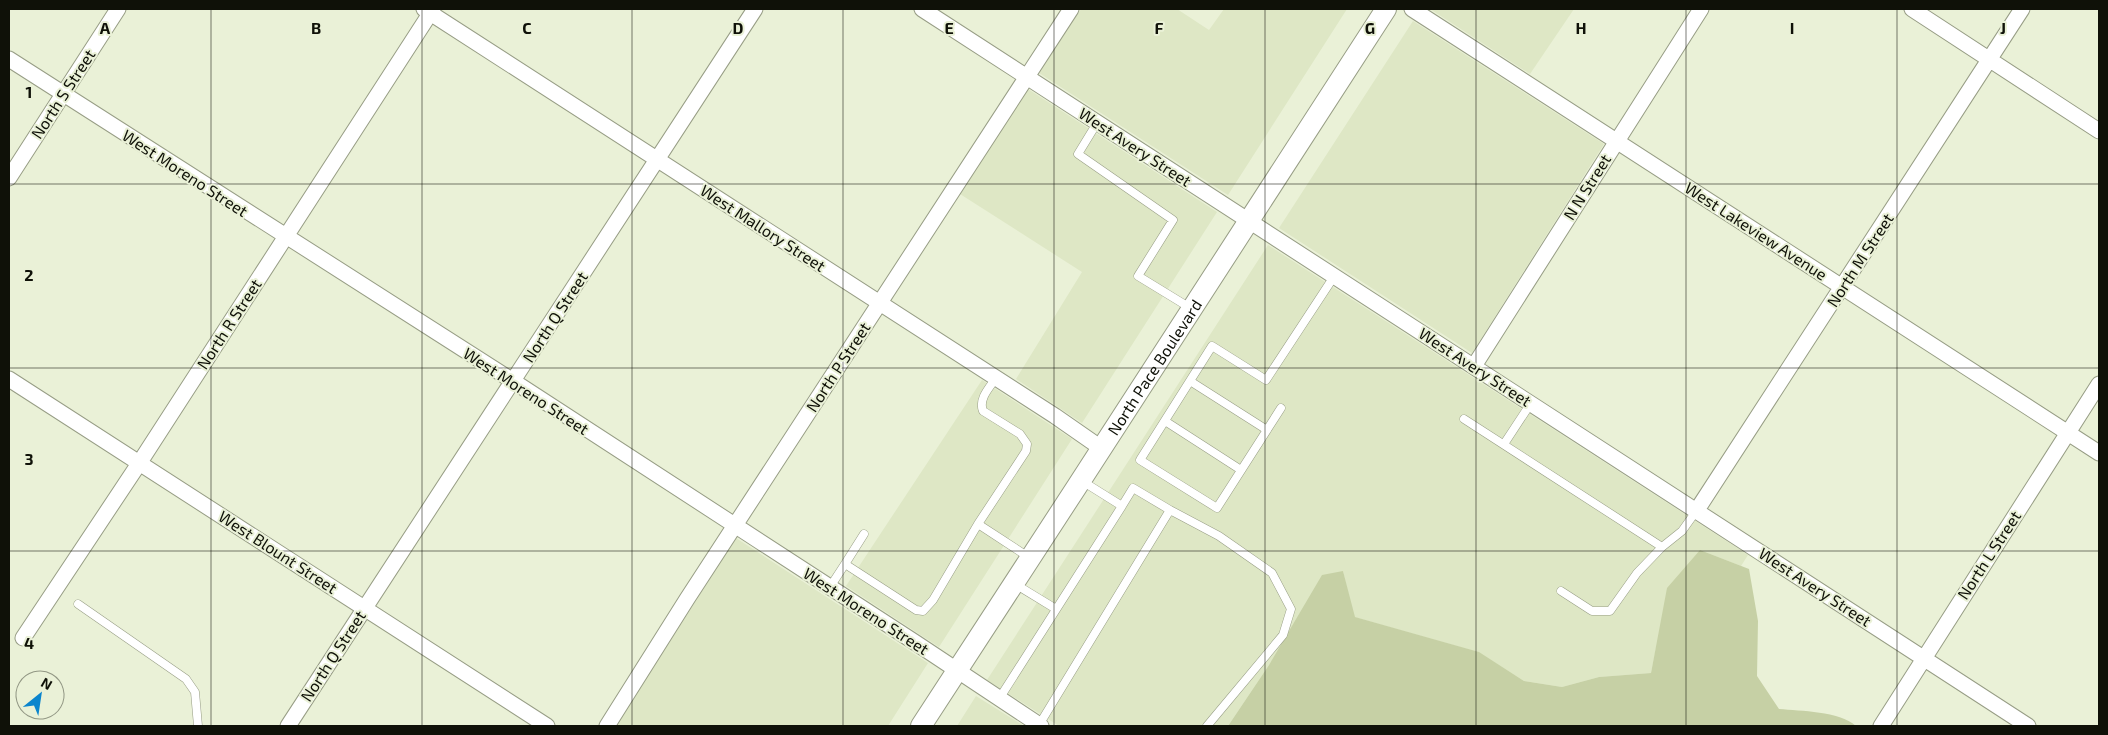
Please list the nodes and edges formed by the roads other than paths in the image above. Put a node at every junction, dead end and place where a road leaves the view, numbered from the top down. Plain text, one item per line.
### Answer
1 (118, 9) edge
2 (755, 9) edge
3 (922, 9) edge
4 (1071, 9) edge
5 (1386, 9) edge
6 (1412, 9) edge
7 (1701, 9) edge
8 (1912, 9) edge
9 (2022, 9) edge
10 (429, 10) edge
11 (9, 59) edge
12 (1989, 60) junction
13 (1026, 77) junction
14 (63, 94) junction
15 (1097, 123) junction
16 (2099, 131) edge
17 (1616, 141) junction
18 (657, 159) junction
19 (9, 178) edge
20 (1250, 222) junction
21 (285, 238) junction
22 (1335, 275) junction
23 (1843, 287) junction
24 (880, 303) junction
25 (1193, 310) junction
26 (1474, 366) junction
27 (996, 378) junction
28 (9, 379) edge
29 (1190, 381) junction
30 (513, 382) junction
31 (2099, 384) edge
32 (1531, 403) junction
33 (1281, 408) dead end
34 (1464, 419) dead end
35 (1165, 421) junction
36 (1267, 430) junction
37 (2068, 433) junction
38 (1504, 444) junction
39 (1101, 448) junction
40 (2099, 453) edge
41 (140, 462) junction
42 (1241, 470) junction
43 (1081, 480) junction
44 (1122, 506) junction
45 (1170, 510) junction
46 (1697, 510) junction
47 (978, 524) junction
48 (734, 526) junction
49 (864, 534) dead end
50 (1662, 547) junction
51 (1030, 558) junction
52 (845, 564) junction
53 (1014, 583) junction
54 (830, 587) junction
55 (1561, 591) dead end
56 (78, 604) dead end
57 (364, 608) junction
58 (1056, 609) junction
59 (23, 638) dead end
60 (1923, 658) junction
61 (957, 671) junction
62 (999, 700) junction
63 (198, 726) edge
64 (288, 726) edge
65 (547, 726) edge
66 (607, 726) edge
67 (921, 726) edge
68 (1040, 726) edge
69 (1207, 726) edge
70 (1881, 726) edge
71 (2028, 726) edge

1 - 14 street, North S Street
2 - 18 street, North Q Street
3 - 13 street, West Avery Street
4 - 13 street, North P Street
5 - 20 main road, North Pace Boulevard
6 - 17 street, West Lakeview Avenue
7 - 17 street, N N Street
8 - 12 street
9 - 12 street, North M Street
10 - 18 street, West Mallory Street
10 - 21 street, North R Street
11 - 14 street, West Moreno Street
12 - 16 street
12 - 23 street, North M Street
13 - 15 street, West Avery Street
13 - 24 street, North P Street
14 - 19 street, North S Street
14 - 21 street, West Moreno Street
15 - 20 street, West Avery Street
15 - 25 lane
17 - 23 street, West Lakeview Avenue
17 - 26 street, N N Street
18 - 24 street, West Mallory Street
18 - 30 street, North Q Street
20 - 22 street, West Avery Street
20 - 25 main road, North Pace Boulevard
21 - 30 street, West Moreno Street
21 - 41 street, North R Street
22 - 26 street, West Avery Street
22 - 29 lane
23 - 37 street, West Lakeview Avenue
23 - 46 street, North M Street
24 - 27 street, West Mallory Street
24 - 48 street, North P Street
25 - 39 main road, North Pace Boulevard
26 - 32 street, West Avery Street
27 - 39 street, West Mallory Street
27 - 47 lane
28 - 41 street, West Blount Street
29 - 35 lane
29 - 36 lane
30 - 48 street, West Moreno Street
30 - 57 street, North Q Street
31 - 37 street, North L Street
32 - 38 lane
32 - 46 street, West Avery Street
33 - 36 lane
34 - 38 lane
35 - 42 lane
35 - 42 lane
36 - 42 lane
37 - 40 street, West Lakeview Avenue
37 - 60 street, North L Street
38 - 50 lane
39 - 43 main road, North Pace Boulevard
41 - 57 street, West Blount Street
41 - 59 street, North R Street
43 - 44 lane
43 - 51 main road, North Pace Boulevard
44 - 45 lane
44 - 58 lane
45 - 68 lane
45 - 69 lane
46 - 50 lane
46 - 60 street, West Avery Street
47 - 51 lane
47 - 52 lane
48 - 54 street, West Moreno Street
48 - 66 street, North P Street
49 - 52 lane
50 - 55 lane
51 - 53 main road, North Pace Boulevard
52 - 54 lane
53 - 58 lane
53 - 61 main road, North Pace Boulevard
54 - 61 street, West Moreno Street
56 - 63 lane
57 - 64 street, North Q Street
57 - 65 street, West Blount Street
58 - 62 lane
60 - 70 street, North L Street
60 - 71 street, West Avery Street
61 - 62 street, West Moreno Street
61 - 67 main road, North Pace Boulevard
62 - 68 street, West Moreno Street

